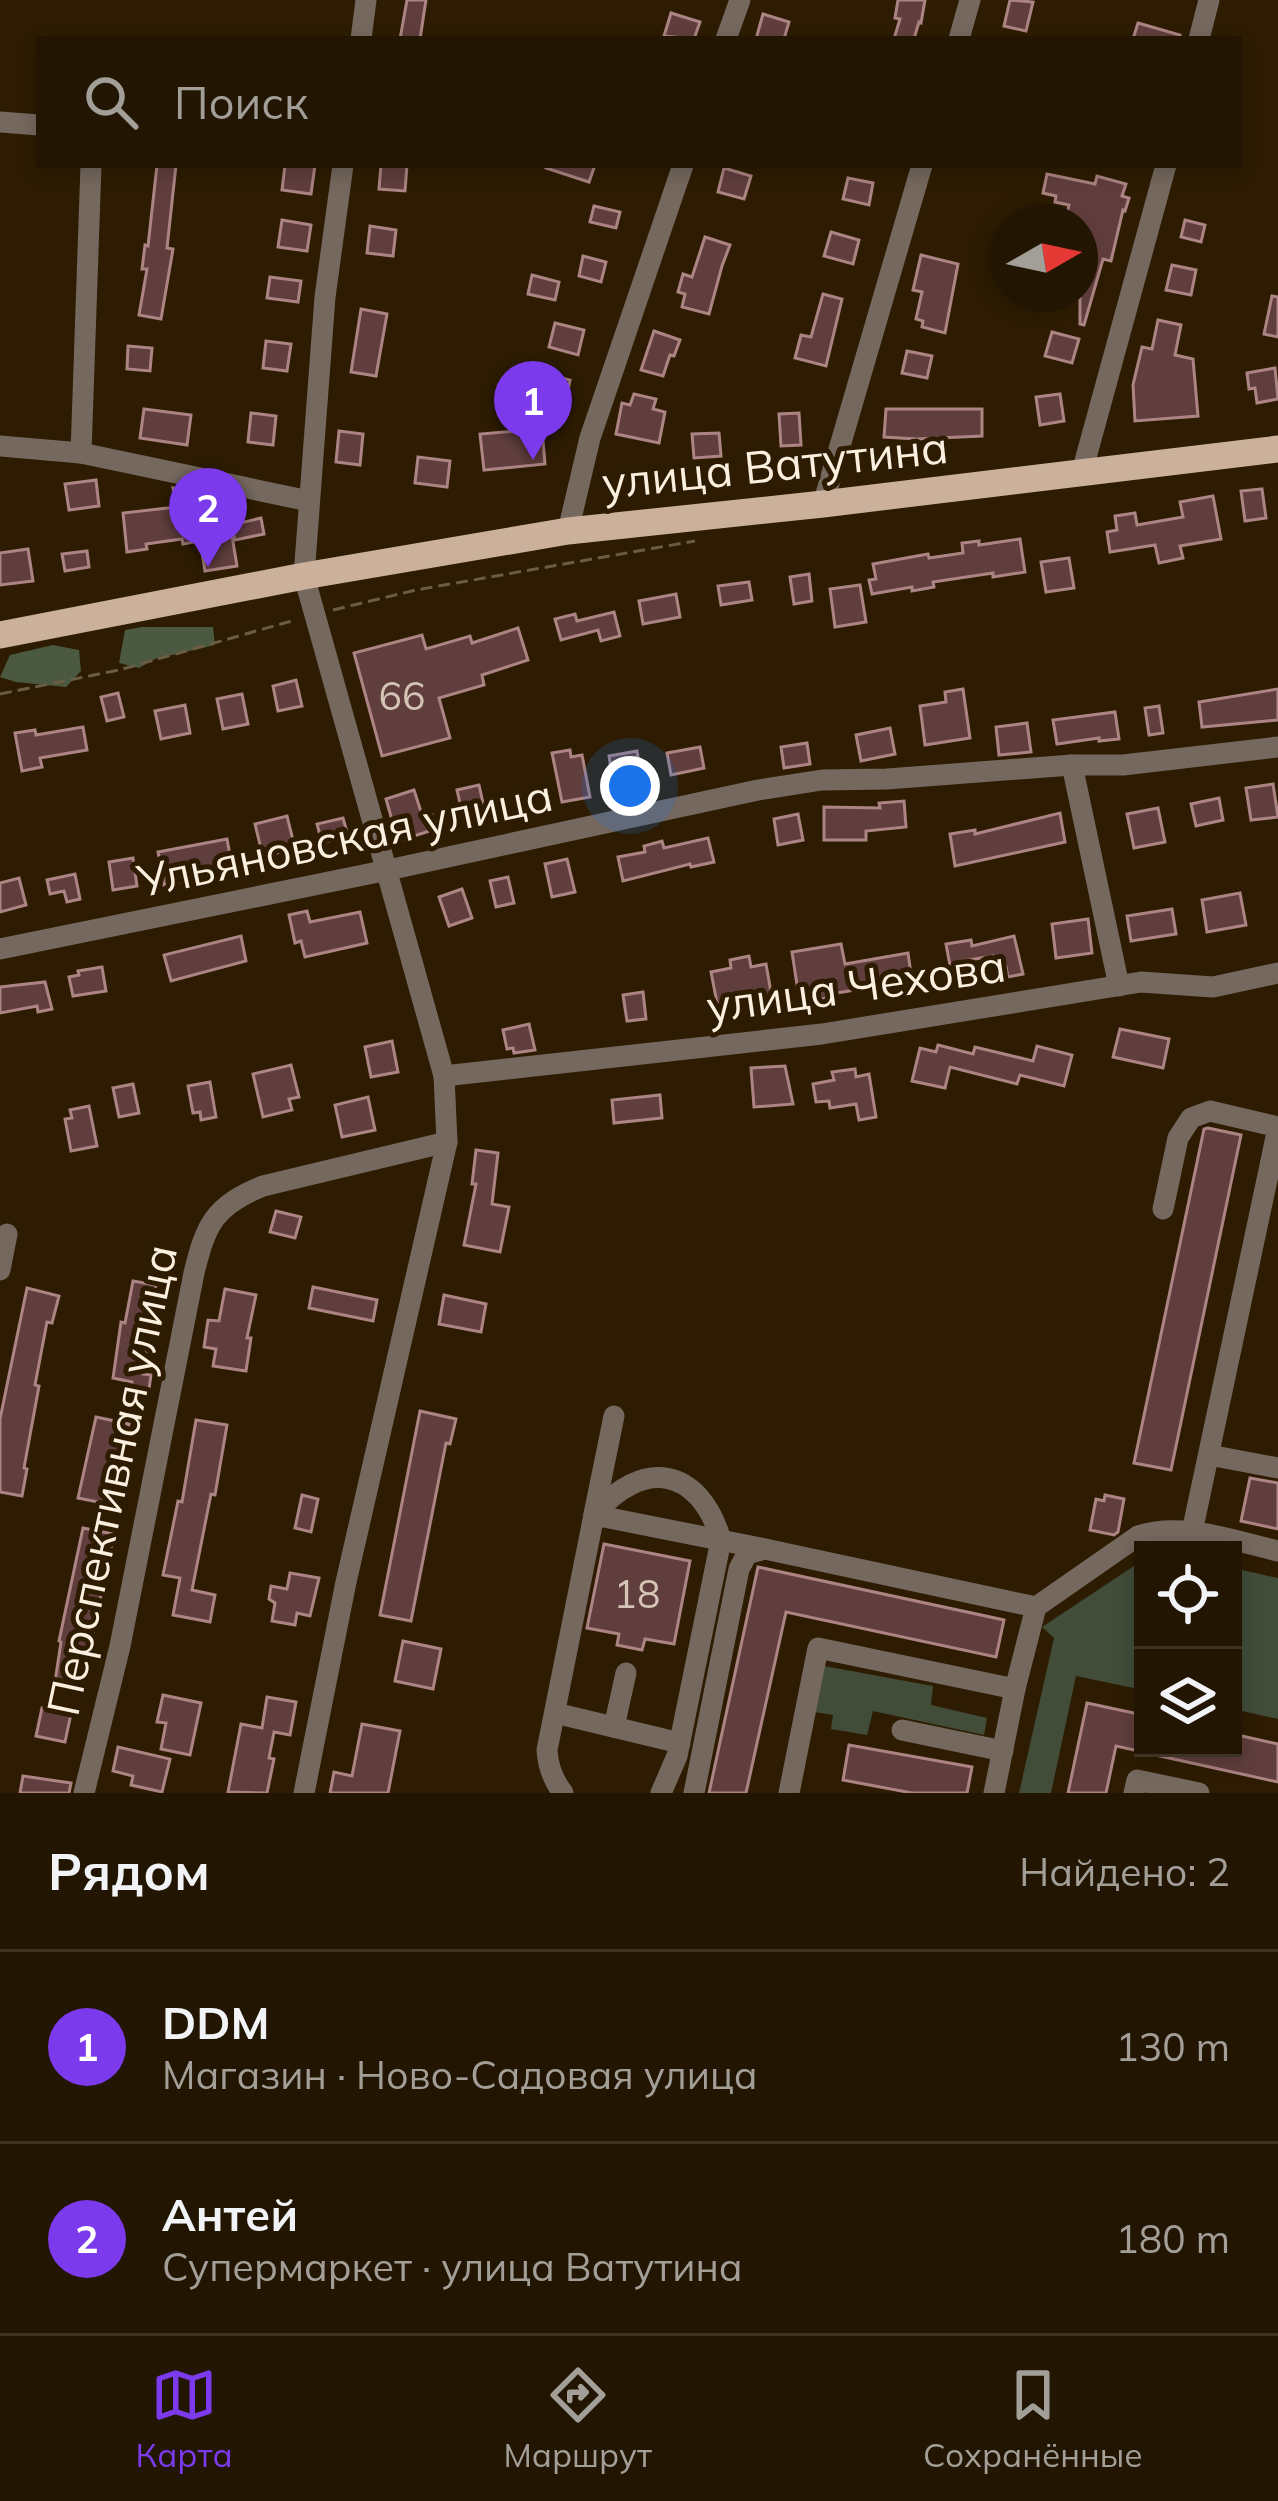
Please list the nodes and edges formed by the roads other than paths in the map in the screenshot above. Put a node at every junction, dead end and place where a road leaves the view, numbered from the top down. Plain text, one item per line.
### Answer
1 (366, 0) edge
2 (740, 0) edge
3 (970, 0) edge
4 (1209, 0) edge
5 (361, 36) edge
6 (727, 36) edge
7 (960, 36) edge
8 (1200, 36) edge
9 (0, 122) edge
10 (36, 125) edge
11 (91, 168) edge
12 (343, 168) edge
13 (682, 168) edge
14 (921, 168) edge
15 (1165, 168) edge
16 (0, 446) edge
17 (1278, 449) edge
18 (81, 453) junction
19 (1082, 472) junction
20 (309, 501) junction
21 (823, 504) junction
22 (568, 530) junction
23 (304, 576) junction
24 (0, 635) edge
25 (1278, 747) edge
26 (1072, 765) junction
27 (388, 870) junction
28 (0, 949) edge
29 (1278, 973) edge
30 (1119, 986) junction
31 (444, 1076) junction
32 (447, 1142) junction
33 (1275, 1161) edge
34 (1163, 1209) dead end
35 (1267, 1230) edge
36 (7, 1234) dead end
37 (0, 1270) edge
38 (614, 1416) dead end
39 (1209, 1454) junction
40 (1278, 1468) edge
41 (594, 1515) junction
42 (1192, 1532) junction
43 (721, 1540) junction
44 (765, 1549) junction
45 (1278, 1551) edge
46 (1036, 1607) junction
47 (626, 1673) dead end
48 (1015, 1689) junction
49 (555, 1713) junction
50 (614, 1727) junction
51 (902, 1730) dead end
52 (680, 1743) junction
53 (1003, 1751) junction
54 (84, 1793) edge
55 (304, 1793) edge
56 (563, 1793) edge
57 (661, 1793) edge
58 (694, 1793) edge
59 (790, 1793) edge
60 (994, 1793) edge
61 (1135, 1793) edge
62 (1199, 1793) edge

1 - 5 street
2 - 6 street
3 - 7 street
4 - 8 street
9 - 10 street
11 - 18 street
12 - 20 street
13 - 22 street
14 - 21 street
15 - 19 street
16 - 18 street
17 - 19 main road, улица Ватутина
18 - 20 street
19 - 21 main road, улица Ватутина
20 - 23 street
21 - 22 main road, улица Ватутина
22 - 23 main road, улица Ватутина
23 - 24 main road, улица Ватутина
23 - 27 street
25 - 26 street, Ульяновская улица
26 - 27 street, Ульяновская улица
26 - 30 street
27 - 28 street, Ульяновская улица
27 - 31 street
29 - 30 street, улица Чехова
30 - 31 street, улица Чехова
31 - 32 street
32 - 54 street, Перспективная улица
32 - 55 street
33 - 34 street
33 - 35 street
35 - 39 street
36 - 37 street
38 - 41 street
39 - 40 street
39 - 42 street
41 - 43 street
41 - 43 street
41 - 49 street
42 - 45 street
42 - 46 street
43 - 44 street
43 - 52 street
44 - 46 street
44 - 58 street
46 - 48 street
47 - 50 street
48 - 53 street
48 - 59 street
49 - 50 street
49 - 56 street
50 - 52 street
51 - 53 street
52 - 57 street
53 - 60 street
61 - 62 street

